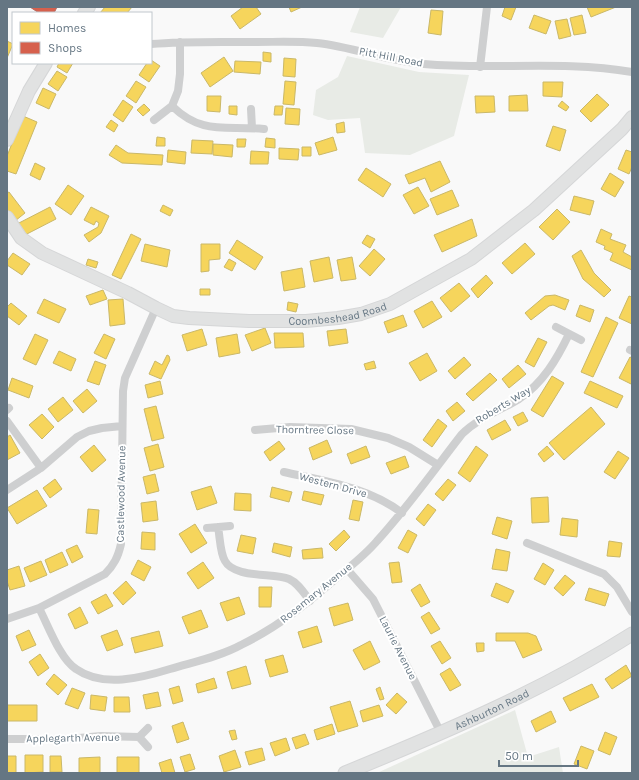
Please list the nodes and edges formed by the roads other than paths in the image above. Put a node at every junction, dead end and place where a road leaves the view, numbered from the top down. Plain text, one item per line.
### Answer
1 (487, 7) edge
2 (180, 42) junction
3 (152, 44) edge
4 (45, 64) edge
5 (480, 67) junction
6 (632, 72) edge
7 (172, 106) junction
8 (251, 110) dead end
9 (632, 117) edge
10 (154, 120) dead end
11 (252, 128) junction
12 (264, 129) dead end
13 (7, 140) edge
14 (7, 217) edge
15 (156, 308) junction
16 (556, 328) dead end
17 (569, 334) junction
18 (581, 340) dead end
19 (7, 421) edge
20 (122, 426) junction
21 (255, 430) dead end
22 (462, 434) joint
23 (438, 465) junction
24 (41, 468) junction
25 (283, 473) dead end
26 (7, 490) edge
27 (402, 513) junction
28 (230, 526) dead end
29 (218, 527) junction
30 (207, 528) dead end
31 (527, 543) dead end
32 (347, 569) junction
33 (310, 601) junction
34 (39, 608) junction
35 (632, 612) edge
36 (7, 619) edge
37 (632, 634) edge
38 (148, 728) dead end
39 (441, 733) junction
40 (139, 737) junction
41 (7, 739) edge
42 (148, 747) dead end
43 (345, 773) edge

1 - 5 street
2 - 3 street, Pitt Hill Road
2 - 5 street, Pitt Hill Road
2 - 7 street
4 - 13 street
5 - 6 street, Pitt Hill Road
7 - 10 street
7 - 11 street
8 - 11 street
9 - 15 street, Coombeshead Road
11 - 12 street
14 - 15 street, Coombeshead Road
15 - 20 street, Castlewood Avenue
16 - 17 street
17 - 18 street
17 - 22 street, Roberts Way
19 - 24 street
20 - 24 street
20 - 34 street, Castlewood Avenue
21 - 23 street, Thorntree Close
22 - 23 street, Rosemary Avenue
23 - 27 street, Rosemary Avenue
24 - 26 street
25 - 27 street, Western Drive
27 - 32 street, Rosemary Avenue
28 - 29 street
29 - 30 street
29 - 33 street
31 - 35 street
32 - 33 street, Rosemary Avenue
32 - 39 street, Laurie Avenue
33 - 34 street, Rosemary Avenue
34 - 36 street, Castlewood Avenue
37 - 39 main road, Ashburton Road
38 - 40 street
39 - 43 main road, Ashburton Road
40 - 41 street, Applegarth Avenue
40 - 42 street

